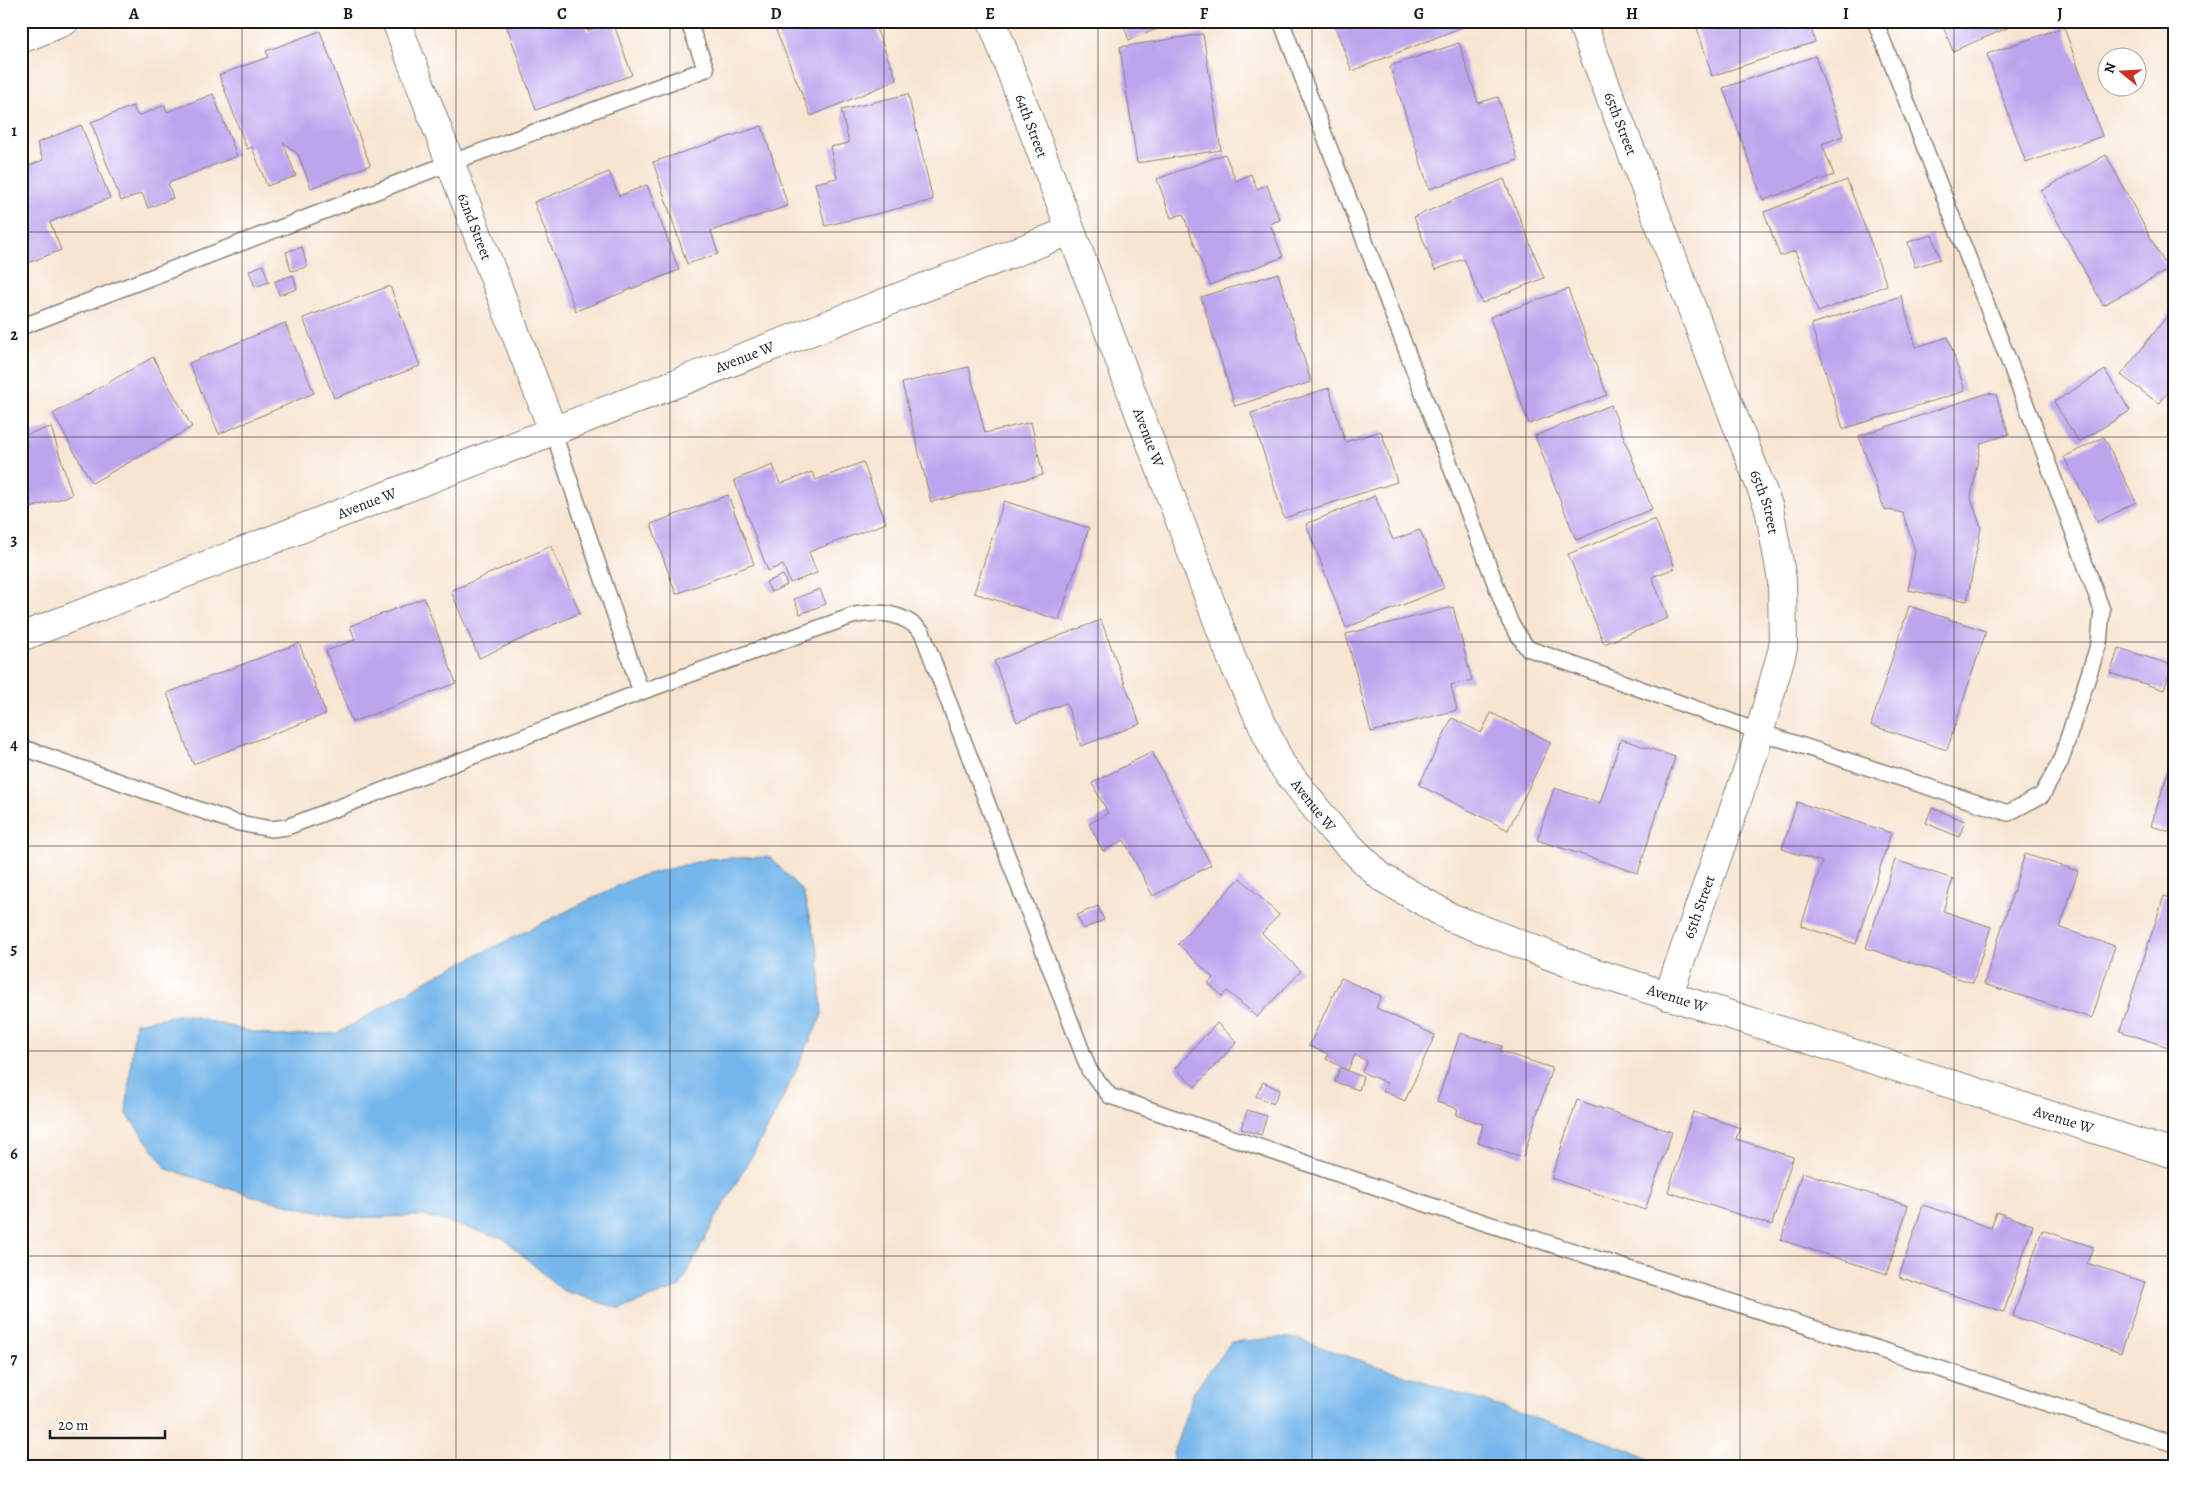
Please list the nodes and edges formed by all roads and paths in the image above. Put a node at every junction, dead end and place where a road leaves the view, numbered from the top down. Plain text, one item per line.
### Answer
1 (65, 21) edge
2 (396, 21) edge
3 (688, 21) edge
4 (992, 21) edge
5 (1282, 21) edge
6 (1581, 21) edge
7 (1875, 21) edge
8 (21, 38) edge
9 (450, 163) junction
10 (1070, 230) junction
11 (21, 326) edge
12 (553, 431) junction
13 (21, 637) edge
14 (641, 692) junction
15 (1760, 732) junction
16 (21, 747) edge
17 (1668, 996) junction
18 (2174, 1154) edge
19 (2174, 1444) edge

1 - 8 street
2 - 9 street, 62nd Street
3 - 9 lane
4 - 10 street, 64th Street
5 - 15 lane
6 - 15 street, 65th Street
7 - 15 lane
9 - 11 lane
9 - 12 street, 62nd Street
10 - 12 street, Avenue W
10 - 17 street, Avenue W
12 - 13 street, Avenue W
12 - 14 lane
14 - 16 lane
14 - 19 lane
15 - 17 street, 65th Street
17 - 18 street, Avenue W

